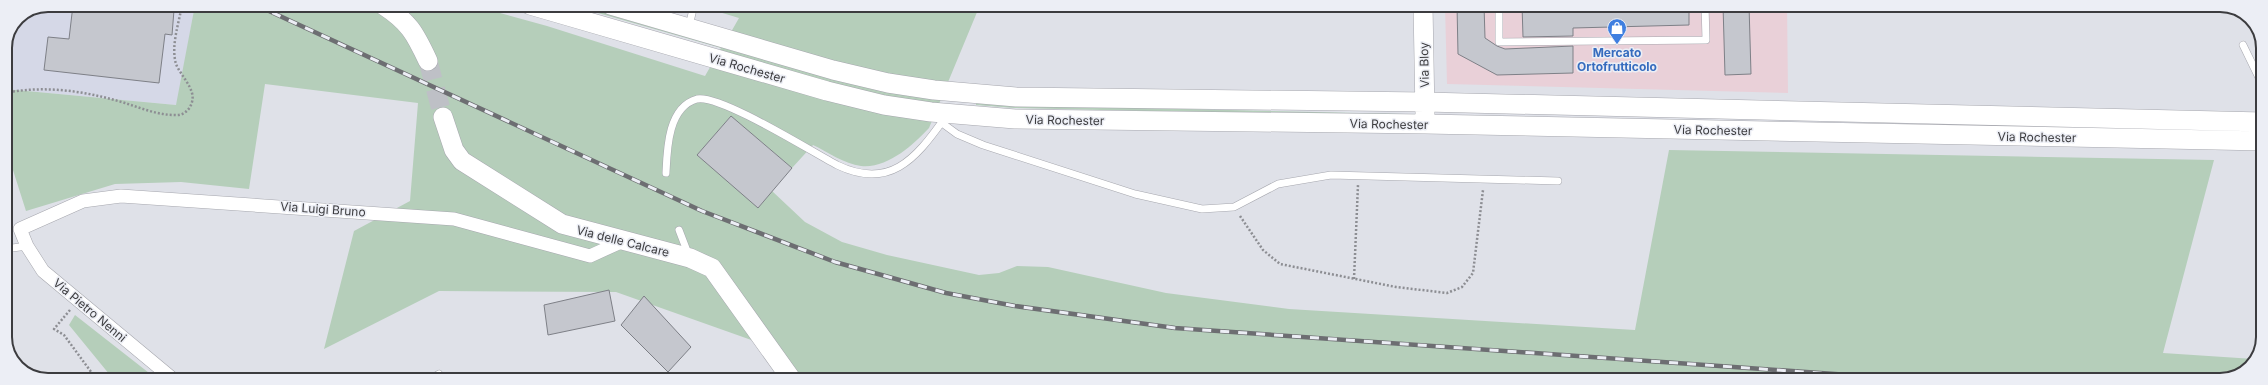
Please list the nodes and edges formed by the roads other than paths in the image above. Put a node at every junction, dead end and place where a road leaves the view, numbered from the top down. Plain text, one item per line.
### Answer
1 (393, 12) edge
2 (554, 12) edge
3 (634, 12) edge
4 (692, 12) edge
5 (1423, 12) edge
6 (1499, 12) edge
7 (1705, 12) edge
8 (688, 28) junction
9 (2242, 45) dead end
10 (428, 61) tunnel mouth
11 (2256, 72) edge
12 (1425, 102) junction
13 (443, 117) tunnel mouth
14 (945, 118) junction
15 (2256, 122) edge
16 (1425, 124) junction
17 (2256, 141) edge
18 (666, 173) dead end
19 (1558, 181) dead end
20 (20, 229) joint
21 (679, 230) dead end
22 (623, 241) junction
23 (27, 246) junction
24 (12, 248) edge
25 (690, 258) junction
26 (166, 373) edge
27 (787, 373) edge

1 - 10 main road
2 - 14 main road, Via Rochester
3 - 8 main road, Via Rochester
4 - 8 lane
5 - 12 main road, Via Bloy
6 - 7 lane
8 - 12 main road, Via Rochester
9 - 11 lane
12 - 15 main road, Via Rochester
12 - 16 main road, Via Bloy
13 - 22 main road, Via delle Calcare
14 - 16 main road, Via Rochester
14 - 18 lane
14 - 19 lane
16 - 17 main road, Via Rochester
20 - 22 street, Via Luigi Bruno
20 - 23 street, Via Pietro Nenni
21 - 25 lane
22 - 25 main road, Via delle Calcare
23 - 24 lane
23 - 26 street, Via Pietro Nenni
25 - 27 main road, Via delle Calcare

